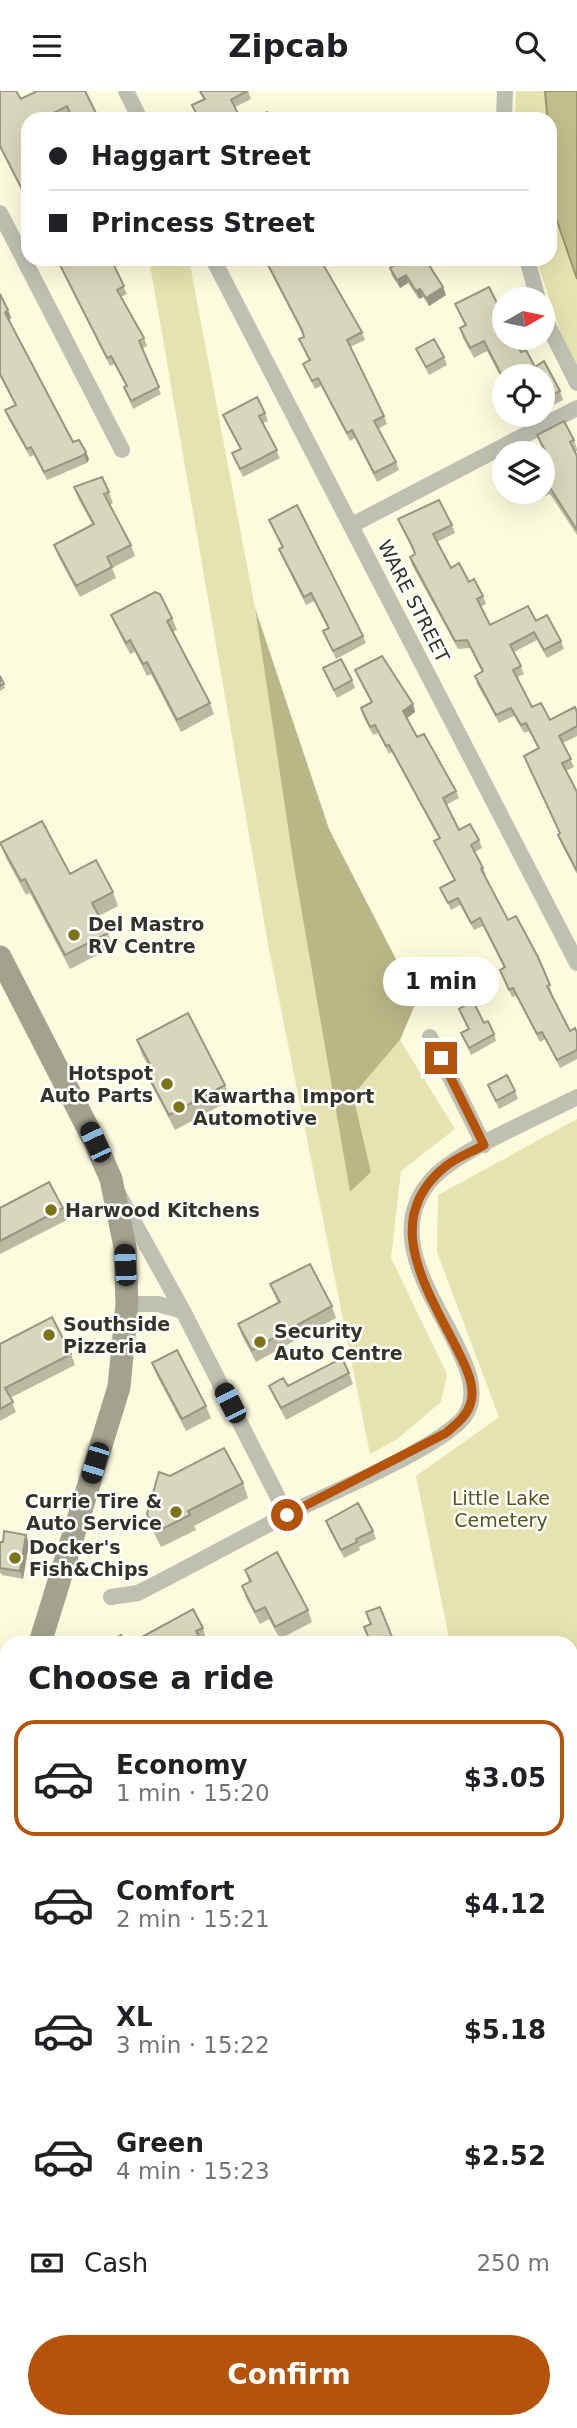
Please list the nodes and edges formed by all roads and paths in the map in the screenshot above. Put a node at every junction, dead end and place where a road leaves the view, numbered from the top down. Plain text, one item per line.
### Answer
1 (125, 91) edge
2 (505, 91) edge
3 (136, 112) edge
4 (504, 112) edge
5 (0, 213) edge
6 (21, 254) edge
7 (27, 266) edge
8 (217, 266) edge
9 (529, 266) edge
10 (535, 287) edge
11 (555, 339) edge
12 (577, 383) edge
13 (577, 408) edge
14 (122, 450) dead end
15 (352, 525) junction
16 (0, 957) edge
17 (577, 963) edge
18 (430, 1037) dead end
19 (577, 1097) edge
20 (484, 1145) junction
21 (111, 1179) junction
22 (127, 1304) junction
23 (183, 1311) junction
24 (287, 1515) junction
25 (111, 1597) dead end
26 (42, 1636) edge

1 - 3 street
2 - 4 street
5 - 6 street
7 - 14 street
8 - 15 street, WARE STREET
9 - 10 street
11 - 12 street
13 - 15 street
15 - 17 street, WARE STREET
16 - 21 main road
18 - 20 street
19 - 20 street
20 - 24 street
21 - 22 main road
21 - 23 street
22 - 23 street
22 - 26 main road
23 - 24 street
24 - 25 street

